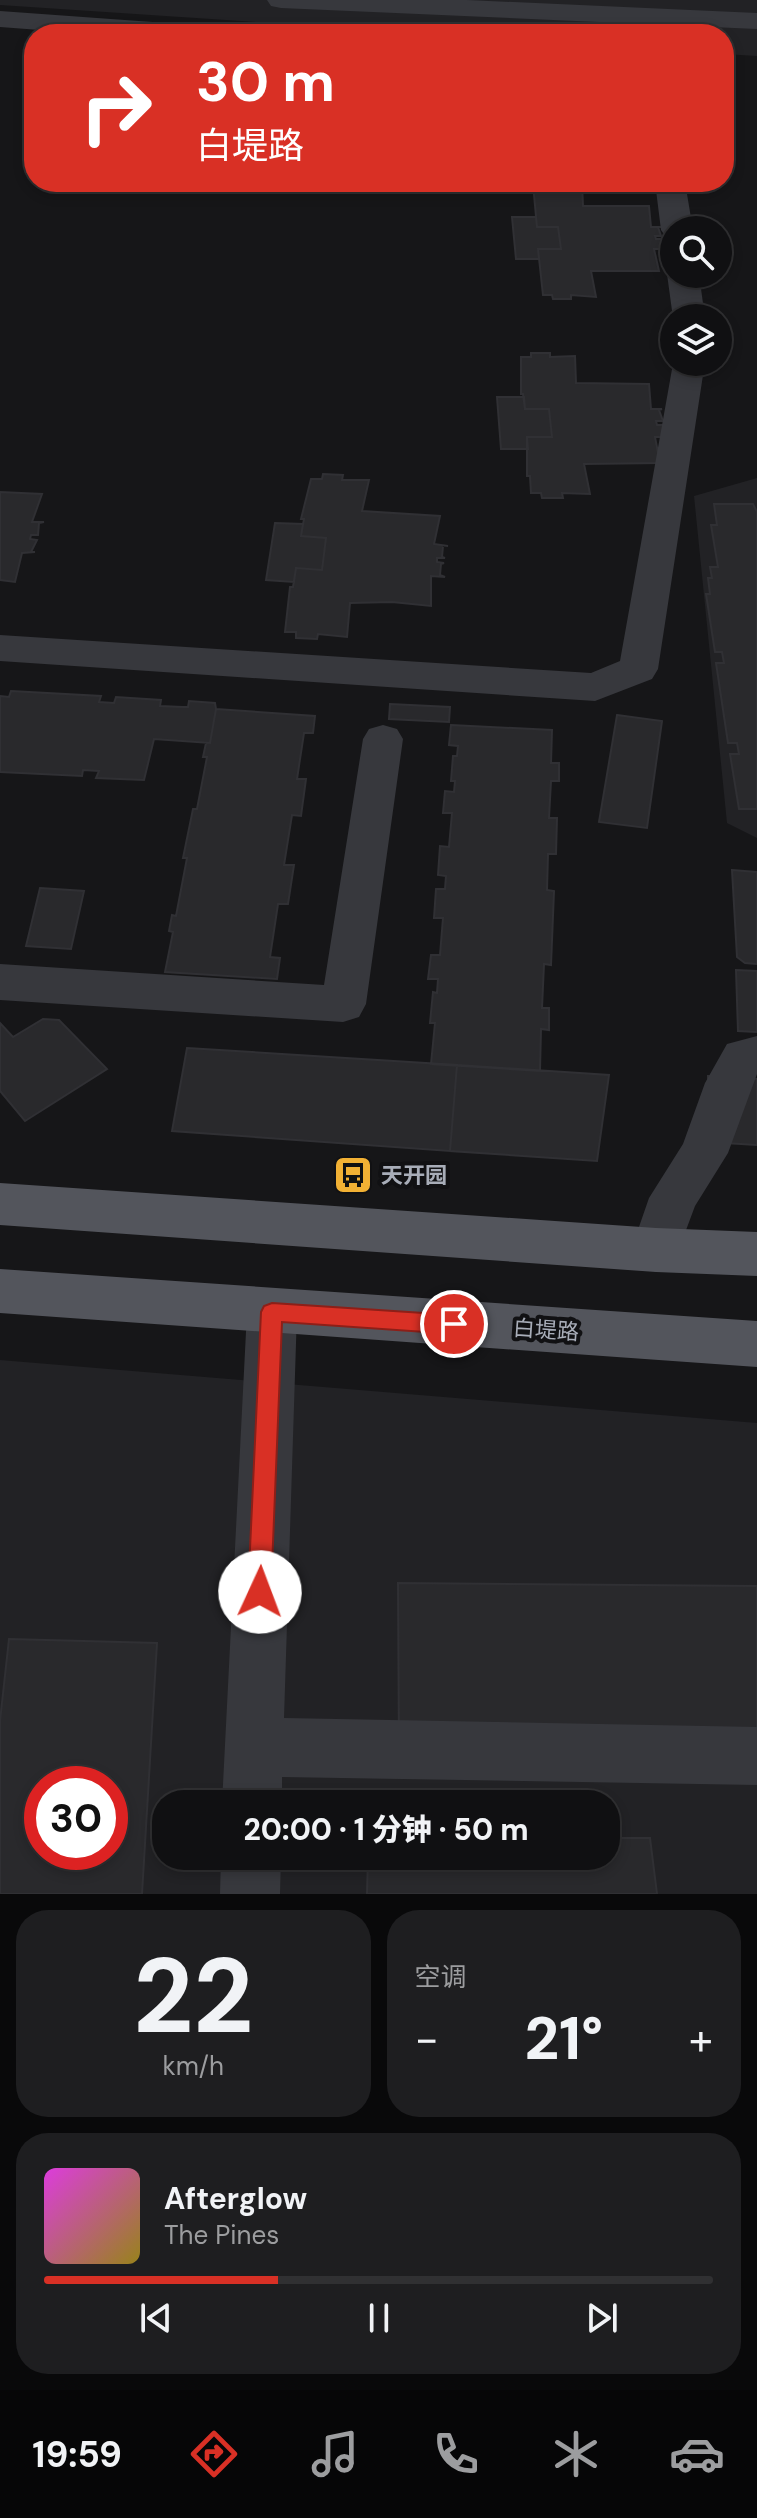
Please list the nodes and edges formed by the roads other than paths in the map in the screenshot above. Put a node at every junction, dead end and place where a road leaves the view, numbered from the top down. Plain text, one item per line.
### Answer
1 (281, 0) edge
2 (395, 2) edge
3 (588, 7) edge
4 (0, 19) edge
5 (757, 21) edge
6 (69, 24) edge
7 (671, 192) edge
8 (675, 216) edge
9 (686, 376) edge
10 (0, 648) edge
11 (383, 739) dead end
12 (0, 982) edge
13 (757, 1055) edge
14 (0, 1204) edge
15 (656, 1250) junction
16 (757, 1254) edge
17 (0, 1291) edge
18 (272, 1312) junction
19 (757, 1344) edge
20 (253, 1747) junction
21 (757, 1756) edge
22 (252, 1790) edge
23 (251, 1870) edge
24 (250, 1894) edge

1 - 2 street
2 - 3 street
3 - 5 street
4 - 6 street
7 - 8 street
9 - 10 street
11 - 12 street
13 - 15 street
14 - 15 main road
15 - 16 main road
17 - 18 main road, 白堤路
18 - 19 main road, 白堤路
18 - 20 street
20 - 21 street
20 - 22 street
23 - 24 street

